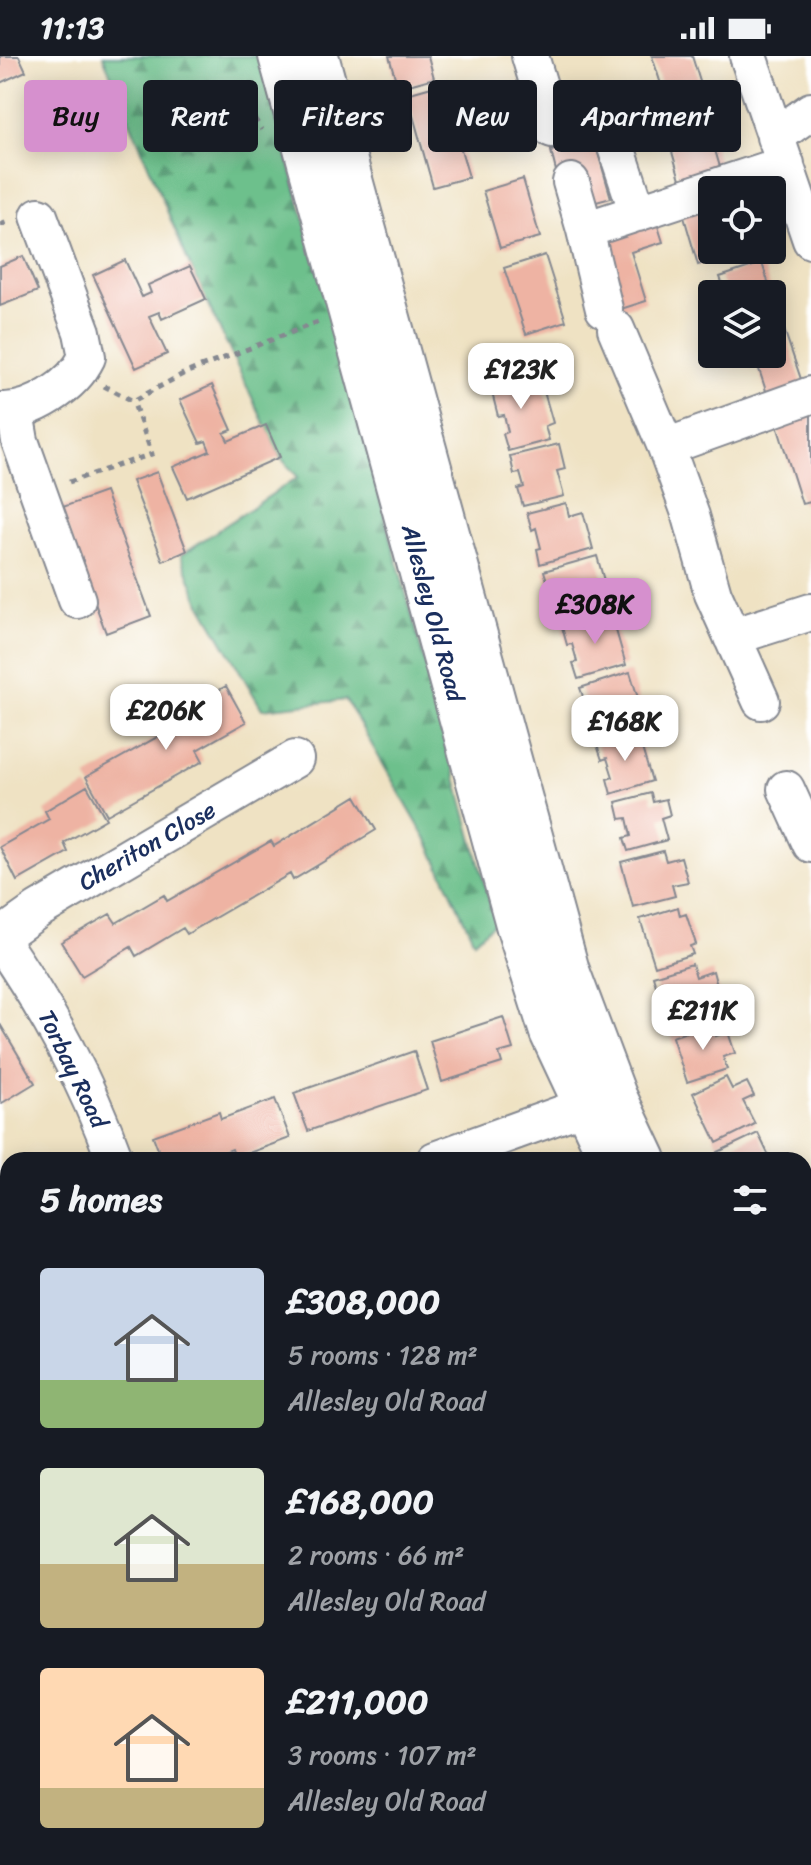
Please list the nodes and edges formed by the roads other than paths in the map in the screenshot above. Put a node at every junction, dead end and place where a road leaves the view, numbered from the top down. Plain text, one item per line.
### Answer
1 (281, 56) edge
2 (316, 56) edge
3 (530, 56) edge
4 (748, 56) edge
5 (811, 111) edge
6 (552, 129) dead end
7 (780, 150) junction
8 (618, 152) edge
9 (571, 182) dead end
10 (638, 213) junction
11 (39, 216) dead end
12 (585, 230) junction
13 (811, 240) edge
14 (390, 388) junction
15 (811, 395) edge
16 (7, 411) edge
17 (666, 447) junction
18 (77, 600) dead end
19 (811, 612) edge
20 (732, 637) junction
21 (761, 701) dead end
22 (295, 759) dead end
23 (786, 789) dead end
24 (811, 844) edge
25 (0, 938) edge
26 (599, 1100) junction
27 (112, 1152) edge
28 (468, 1152) edge
29 (610, 1152) edge
30 (638, 1152) edge

1 - 14 main road, Allesley Old Road
2 - 14 main road, Allesley Old Road
3 - 6 street
4 - 7 street
5 - 7 street
7 - 10 street
7 - 13 street
8 - 10 street
9 - 12 street
10 - 12 street
11 - 16 street
12 - 17 street
14 - 26 main road, Allesley Old Road
15 - 17 street
16 - 18 street
17 - 20 street
19 - 20 street
20 - 21 street
22 - 25 street, Cheriton Close
23 - 24 street
25 - 27 street, Torbay Road
26 - 28 street
26 - 29 main road, Allesley Old Road
26 - 30 main road, Allesley Old Road

